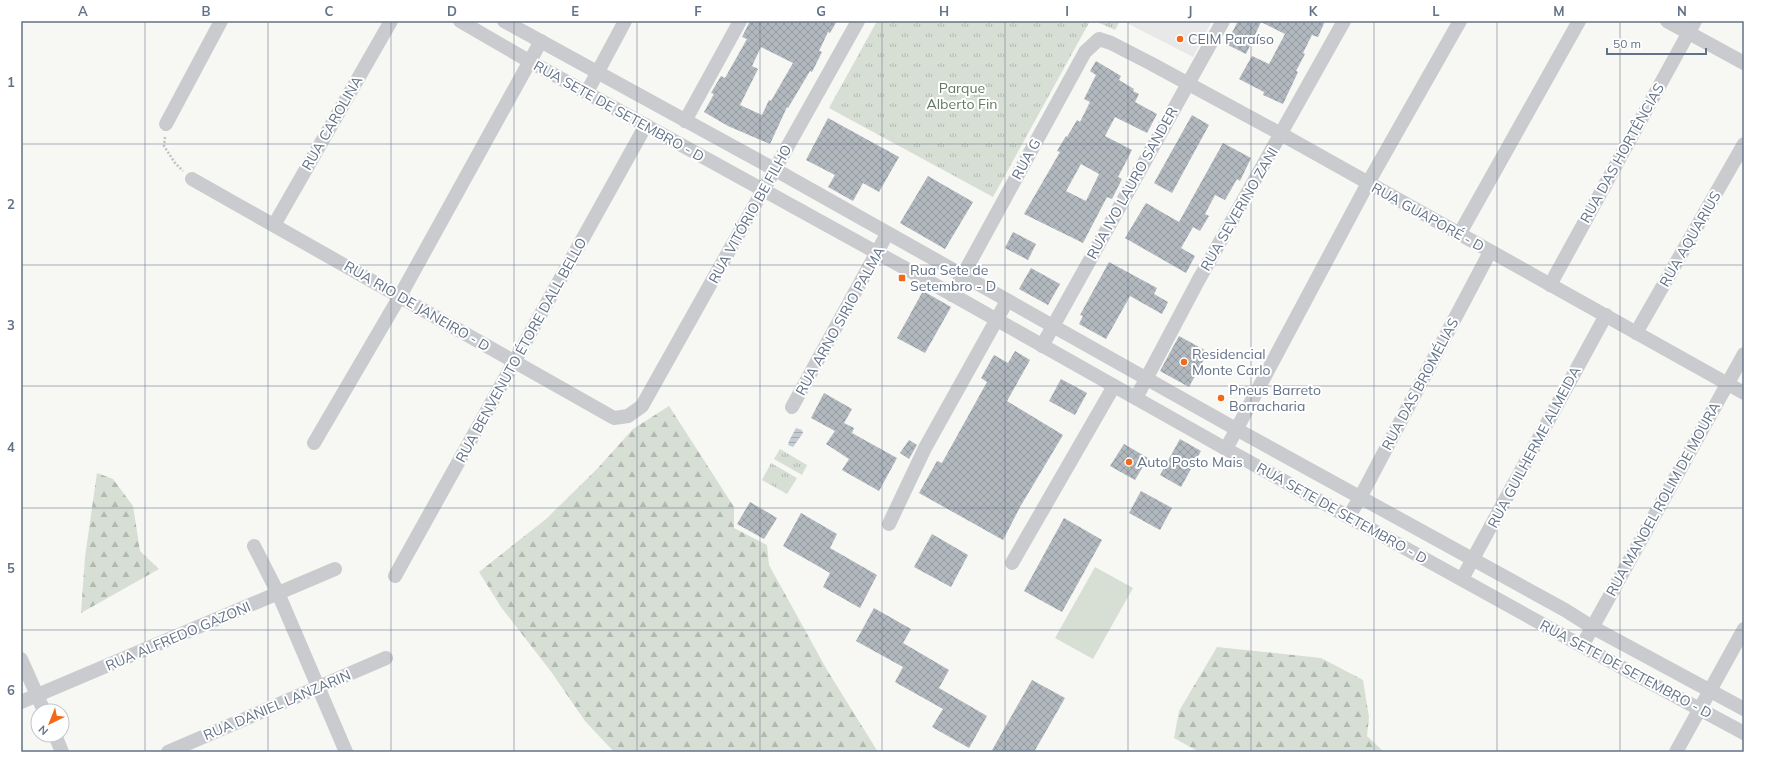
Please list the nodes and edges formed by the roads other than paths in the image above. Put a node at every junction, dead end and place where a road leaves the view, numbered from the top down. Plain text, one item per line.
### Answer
1 (221, 21) edge
2 (391, 21) edge
3 (460, 21) edge
4 (625, 21) edge
5 (740, 21) edge
6 (858, 21) edge
7 (1224, 21) edge
8 (1344, 21) edge
9 (1460, 21) edge
10 (1579, 21) edge
11 (1667, 21) edge
12 (508, 22) edge
13 (1692, 27) edge
14 (541, 41) junction
15 (1111, 43) joint
16 (529, 61) junction
17 (1744, 64) edge
18 (597, 72) junction
19 (1188, 84) junction
20 (587, 92) junction
21 (685, 121) junction
22 (166, 124) road end
23 (646, 125) junction
24 (1281, 134) junction
25 (1744, 144) edge
26 (774, 170) junction
27 (192, 179) road end
28 (1368, 183) junction
29 (764, 191) junction
30 (852, 213) junction
31 (274, 225) junction
32 (1460, 233) junction
33 (887, 234) junction
34 (842, 235) junction
35 (1490, 252) junction
36 (877, 254) junction
37 (962, 275) junction
38 (1550, 285) junction
39 (952, 295) junction
40 (400, 296) junction
41 (1007, 300) junction
42 (1606, 315) junction
43 (995, 320) junction
44 (1053, 325) junction
45 (1636, 333) junction
46 (1042, 346) junction
47 (1744, 354) edge
48 (514, 362) junction
49 (1147, 377) junction
50 (1726, 384) junction
51 (1114, 386) junction
52 (1744, 393) edge
53 (1136, 398) junction
54 (642, 406) joint
55 (792, 407) dead end
56 (1236, 429) junction
57 (314, 443) dead end
58 (1226, 449) junction
59 (1361, 496) junction
60 (1349, 516) junction
61 (889, 524) dead end
62 (254, 546) dead end
63 (1473, 559) junction
64 (1012, 563) dead end
65 (335, 569) dead end
66 (396, 576) dead end
67 (1462, 579) junction
68 (278, 593) junction
69 (1592, 627) junction
70 (1744, 629) edge
71 (1582, 646) junction
72 (386, 658) dead end
73 (21, 659) edge
74 (318, 688) junction
75 (1710, 690) junction
76 (37, 696) junction
77 (21, 702) edge
78 (40, 703) edge
79 (1700, 708) junction
80 (1744, 709) edge
81 (1744, 732) edge
82 (168, 752) edge
83 (346, 752) edge
84 (1676, 752) edge

1 - 22 street
2 - 31 street, RUA CAROLINA
3 - 16 street, RUA SETE DE SETEMBRO - D
4 - 18 street
5 - 21 street
6 - 26 street, RUA VITÓRIO BE FILHO
7 - 19 street, RUA IVO LAURO SANDER
8 - 24 street, RUA SEVERINO ZANI
9 - 28 street
10 - 32 street
11 - 13 street
12 - 14 street, RUA SETE DE SETEMBRO - D
13 - 17 street
13 - 38 street, RUA DAS HORTÊNCIAS
14 - 16 street
14 - 18 street, RUA SETE DE SETEMBRO - D
15 - 19 street, RUA GUAPORÉ - D
15 - 37 street, RUA G
16 - 20 street, RUA SETE DE SETEMBRO - D
16 - 40 street
18 - 20 street
18 - 21 street, RUA SETE DE SETEMBRO - D
19 - 24 street, RUA GUAPORÉ - D
19 - 44 street, RUA IVO LAURO SANDER
20 - 23 street, RUA SETE DE SETEMBRO - D
21 - 26 street, RUA SETE DE SETEMBRO - D
23 - 29 street, RUA SETE DE SETEMBRO - D
23 - 48 street, RUA BENVENUTO ÉTORE DALL BELLO
24 - 28 street, RUA GUAPORÉ - D
24 - 49 street, RUA SEVERINO ZANI
25 - 45 street, RUA AQUARIUS
26 - 29 street, RUA VITÓRIO BE FILHO
26 - 30 street, RUA SETE DE SETEMBRO - D
27 - 31 street, RUA RIO DE JANEIRO - D
28 - 32 street, RUA GUAPORÉ - D
28 - 56 street
29 - 34 street, RUA SETE DE SETEMBRO - D
29 - 54 street, RUA VITÓRIO BE FILHO
30 - 33 street, RUA SETE DE SETEMBRO - D
30 - 34 street
31 - 40 street, RUA RIO DE JANEIRO - D
32 - 35 street, RUA GUAPORÉ - D
33 - 36 street, RUA ARNO SIRIO PALMA
33 - 37 street, RUA SETE DE SETEMBRO - D
34 - 36 street, RUA SETE DE SETEMBRO - D
35 - 38 street, RUA GUAPORÉ - D
35 - 59 street, RUA DAS BROMÉLIAS
36 - 39 street, RUA SETE DE SETEMBRO - D
36 - 55 street, RUA ARNO SIRIO PALMA
37 - 39 street, RUA G
37 - 41 street, RUA SETE DE SETEMBRO - D
38 - 42 street, RUA GUAPORÉ - D
39 - 43 street, RUA SETE DE SETEMBRO - D
40 - 48 street, RUA RIO DE JANEIRO - D
40 - 57 street
41 - 43 street
41 - 44 street, RUA SETE DE SETEMBRO - D
42 - 45 street, RUA GUAPORÉ - D
42 - 63 street, RUA GUILHERME ALMEIDA
43 - 46 street, RUA SETE DE SETEMBRO - D
43 - 61 street
44 - 46 street, RUA IVO LAURO SANDER
44 - 49 street, RUA SETE DE SETEMBRO - D
45 - 50 street, RUA GUAPORÉ - D
46 - 51 street, RUA SETE DE SETEMBRO - D
47 - 50 street, RUA MANOEL ROLIM DE MOURA
48 - 54 street, RUA RIO DE JANEIRO - D
48 - 66 street, RUA BENVENUTO ÉTORE DALL BELLO
49 - 53 street, RUA SEVERINO ZANI
49 - 56 street, RUA SETE DE SETEMBRO - D
50 - 52 street, RUA GUAPORÉ - D
50 - 69 street, RUA MANOEL ROLIM DE MOURA
51 - 53 street, RUA SETE DE SETEMBRO - D
51 - 64 street
53 - 58 street, RUA SETE DE SETEMBRO - D
56 - 58 street
56 - 59 street, RUA SETE DE SETEMBRO - D
58 - 60 street, RUA SETE DE SETEMBRO - D
59 - 60 street, RUA DAS BROMÉLIAS
59 - 63 street, RUA SETE DE SETEMBRO - D
60 - 67 street, RUA SETE DE SETEMBRO - D
62 - 68 street
63 - 67 street, RUA GUILHERME ALMEIDA
63 - 69 street, RUA SETE DE SETEMBRO - D
65 - 68 street, RUA ALFREDO GAZONI
67 - 71 street, RUA SETE DE SETEMBRO - D
68 - 74 street
68 - 76 street, RUA ALFREDO GAZONI
69 - 71 street, RUA MANOEL ROLIM DE MOURA
69 - 75 street, RUA SETE DE SETEMBRO - D
70 - 75 street
71 - 79 street, RUA SETE DE SETEMBRO - D
72 - 74 street, RUA DANIEL LANZARIN
73 - 76 street
74 - 82 street, RUA DANIEL LANZARIN
74 - 83 street
75 - 79 street
75 - 80 street, RUA SETE DE SETEMBRO - D
76 - 77 street, RUA ALFREDO GAZONI
76 - 78 street
79 - 81 street, RUA SETE DE SETEMBRO - D
79 - 84 street

